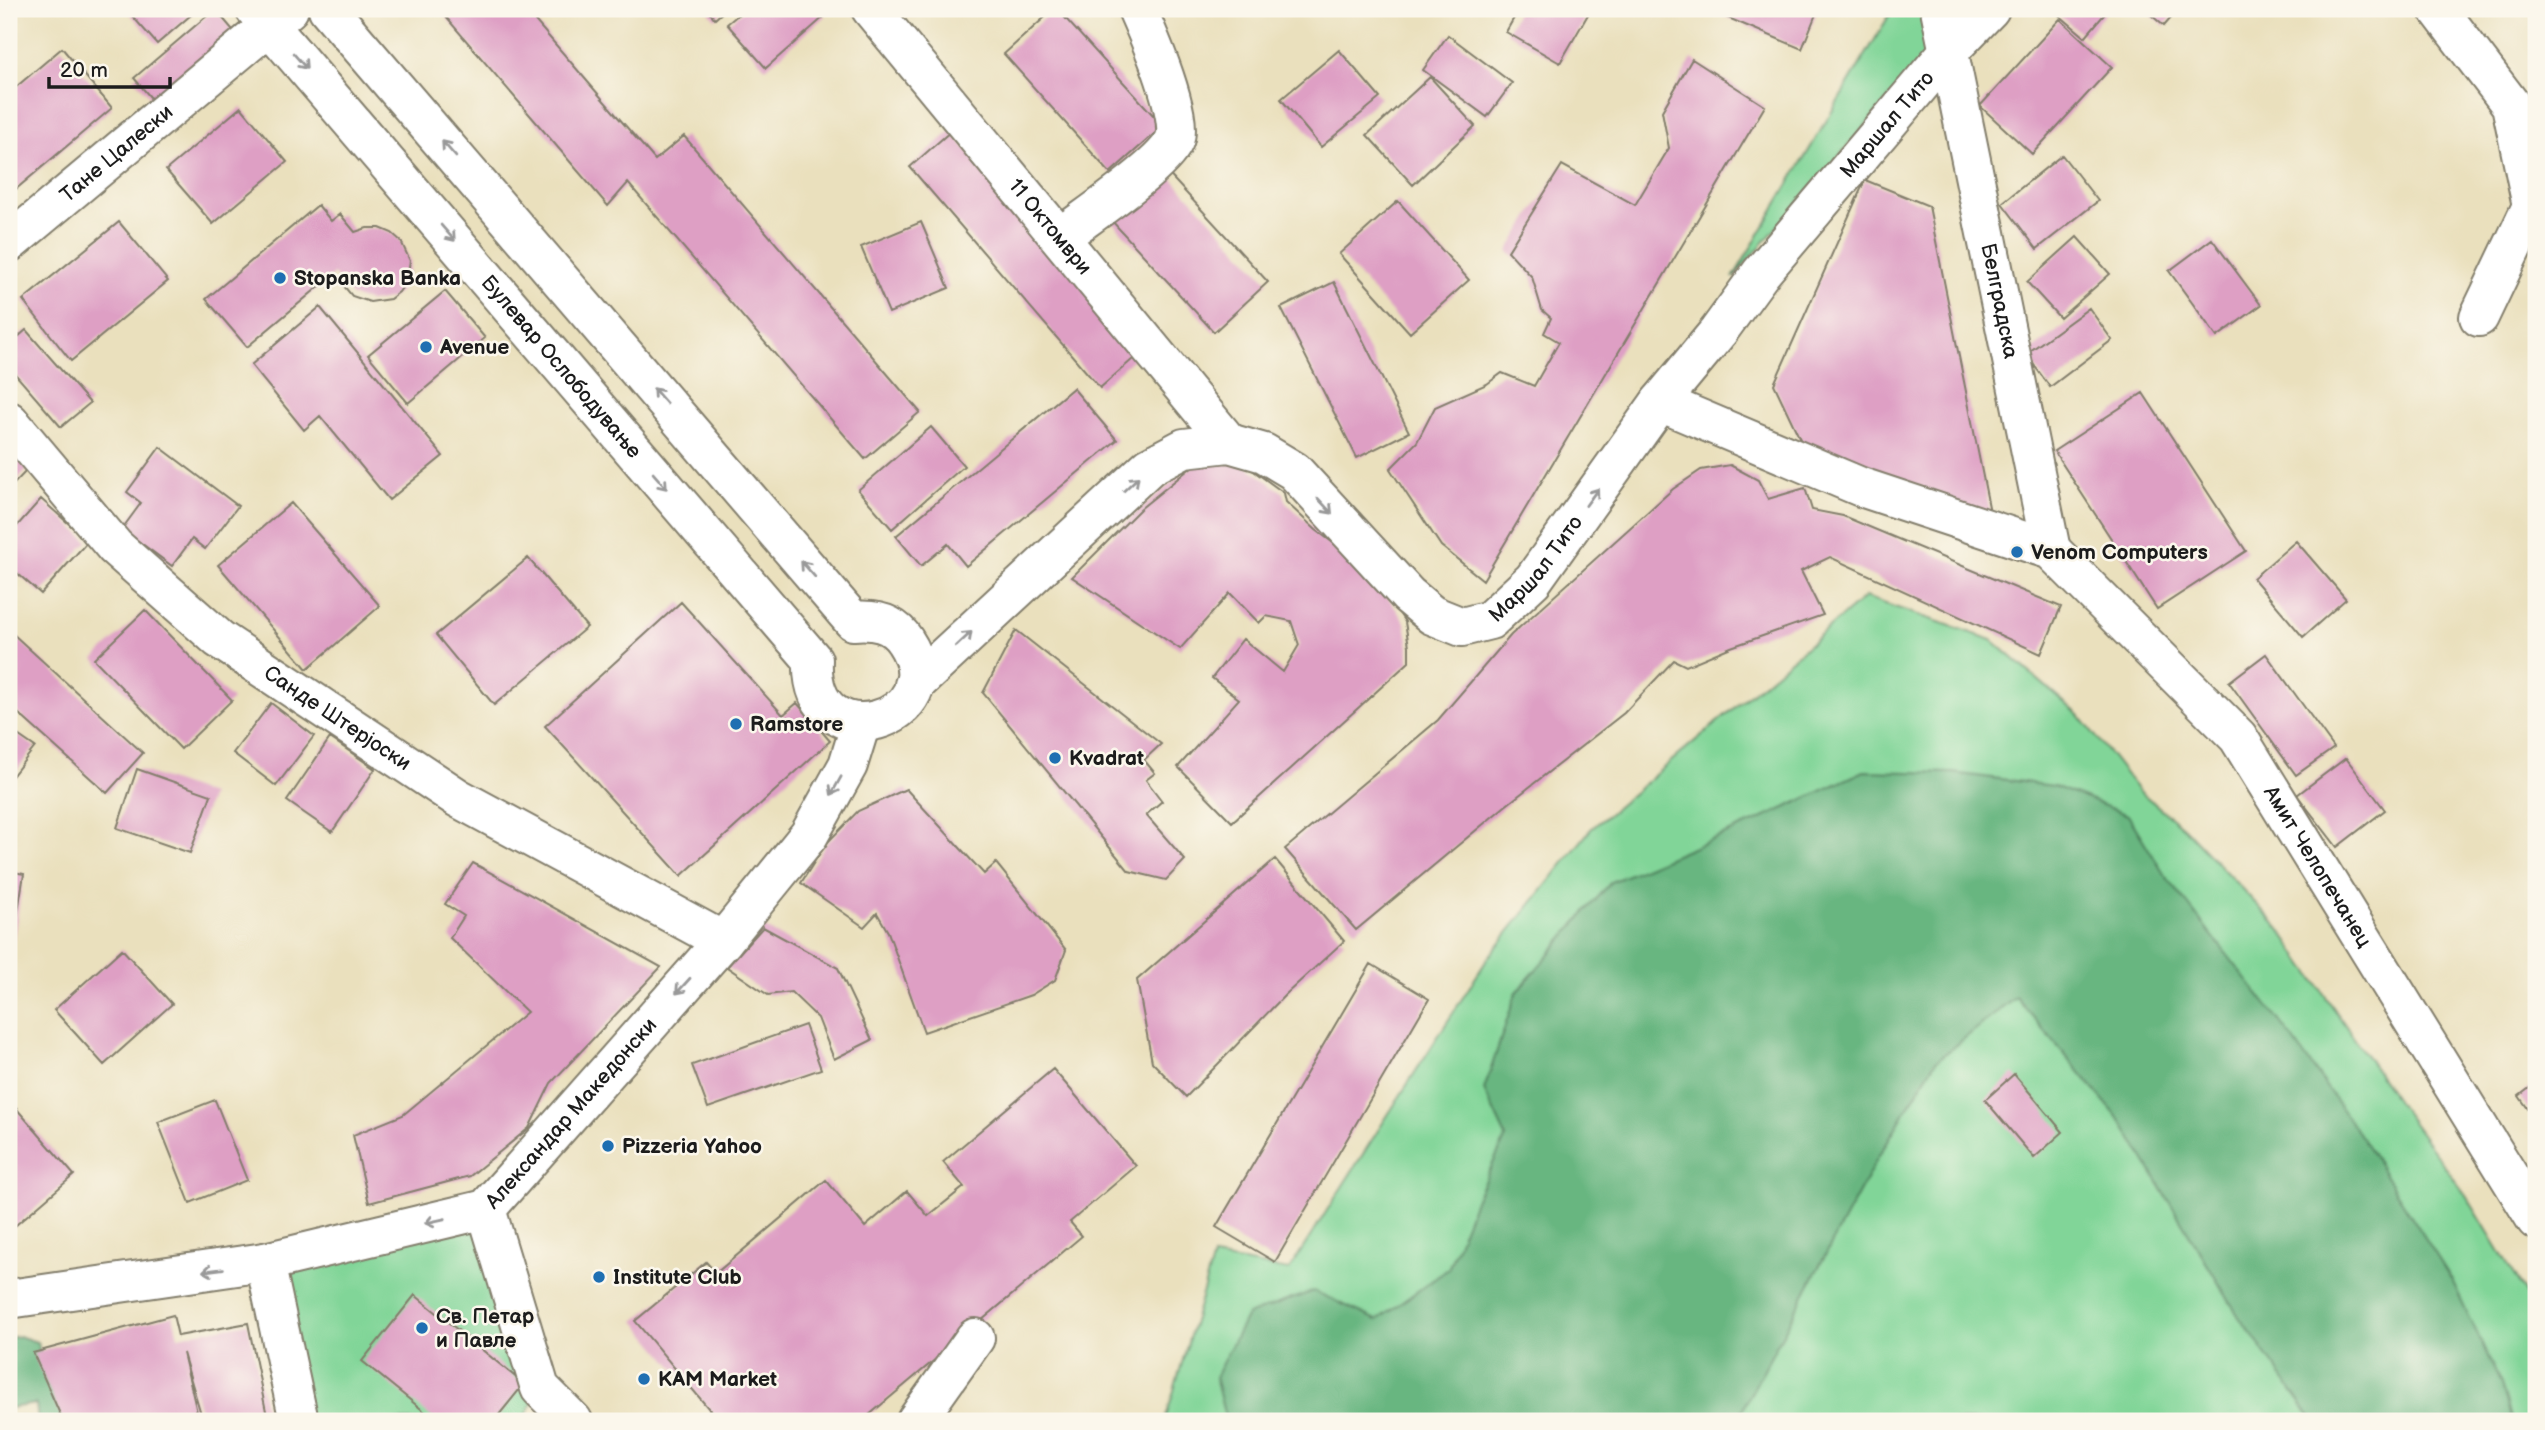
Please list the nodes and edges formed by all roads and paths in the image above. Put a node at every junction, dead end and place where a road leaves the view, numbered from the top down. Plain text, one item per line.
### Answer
1 (328, 9) edge
2 (871, 9) edge
3 (1137, 9) edge
4 (1941, 9) edge
5 (1990, 9) edge
6 (2438, 9) edge
7 (272, 14) edge
8 (1948, 51) junction
9 (1060, 237) junction
10 (9, 243) edge
11 (2479, 317) dead end
12 (1660, 402) junction
13 (9, 421) edge
14 (1229, 443) junction
15 (2051, 550) junction
16 (914, 685) junction
17 (861, 723) junction
18 (723, 941) junction
19 (486, 1209) junction
20 (2536, 1220) edge
21 (265, 1262) junction
22 (9, 1299) edge
23 (975, 1338) dead end
24 (299, 1421) edge
25 (573, 1421) edge
26 (916, 1421) edge

16 -> 1 street
2 - 9 street, 11 Октомври
3 - 9 street
4 - 8 street, Белградска
5 - 8 street, Маршал Тито
6 - 11 street
7 - 10 street, Тане Цалески
7 -> 17 street, Булевар Ослободување
8 - 12 street, Маршал Тито
8 - 15 street, Белградска
9 - 14 street, 11 Октомври
14 -> 12 street, Маршал Тито
12 - 15 street
13 - 18 street, Санде Штерјоски
16 -> 14 street, Маршал Тито
15 - 20 street, Амит Челопечанец
16 - 17 street, Маршал Тито
17 -> 18 street, Александар Македонски
18 -> 19 street, Александар Македонски
19 -> 21 street, Александар Македонски
19 - 25 street
21 -> 22 street, Александар Македонски
21 - 24 street
23 - 26 street

